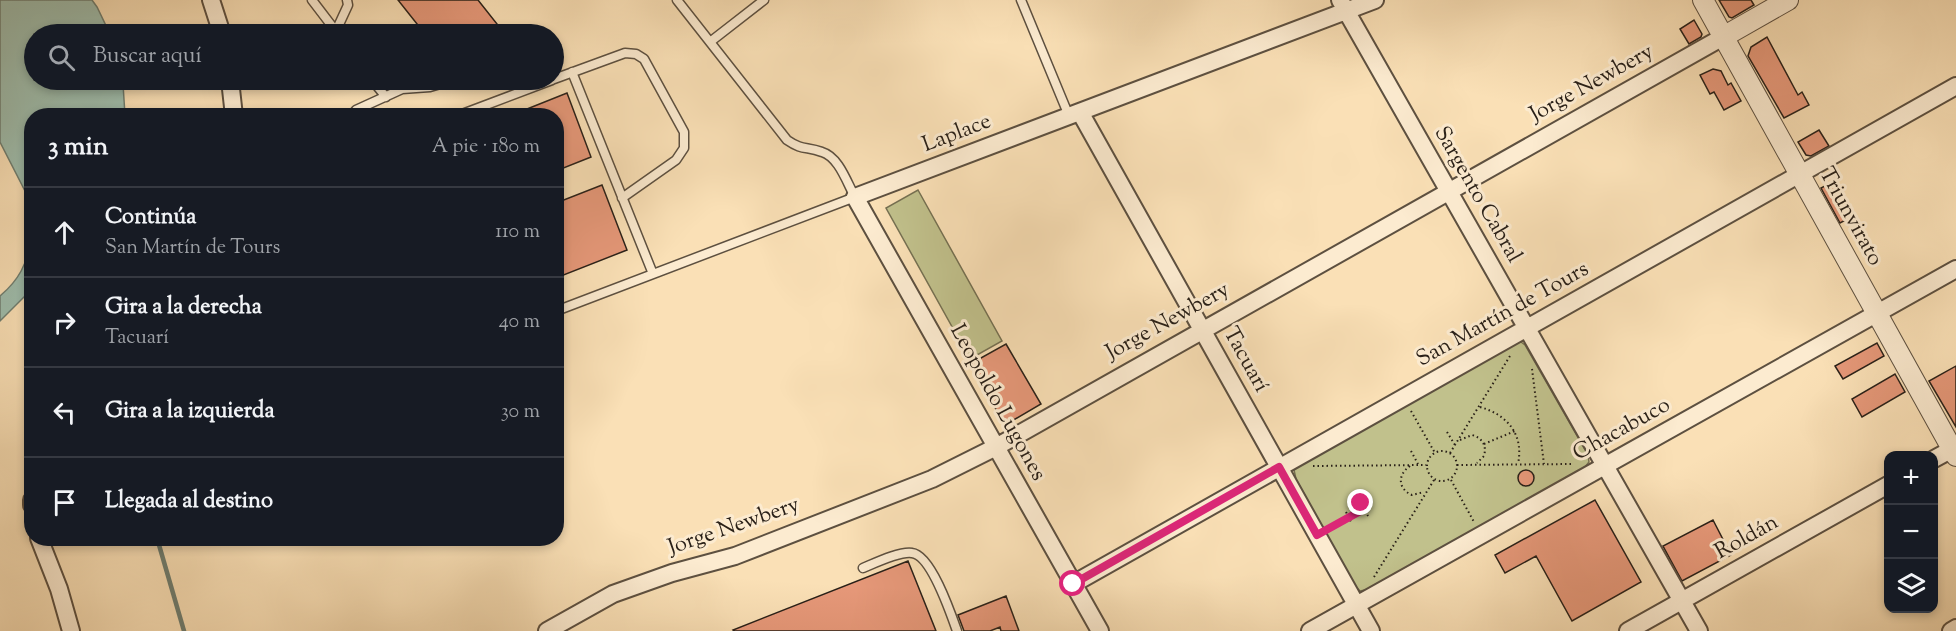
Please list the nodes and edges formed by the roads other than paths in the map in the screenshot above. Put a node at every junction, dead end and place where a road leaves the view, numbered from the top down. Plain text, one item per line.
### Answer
1 (211, 0) edge
2 (312, 0) edge
3 (347, 0) edge
4 (677, 0) edge
5 (764, 0) edge
6 (1021, 0) edge
7 (1375, 0) edge
8 (1703, 0) edge
9 (1788, 0) edge
10 (1343, 5) edge
11 (219, 24) edge
12 (330, 24) edge
13 (341, 24) edge
14 (1723, 37) junction
15 (710, 42) junction
16 (572, 72) junction
17 (564, 75) edge
18 (1956, 86) edge
19 (232, 90) edge
20 (380, 90) edge
21 (400, 90) edge
22 (524, 90) edge
23 (386, 97) junction
24 (233, 108) edge
25 (361, 108) edge
26 (478, 108) edge
27 (1074, 114) junction
28 (1800, 174) junction
29 (1449, 191) junction
30 (855, 197) junction
31 (622, 198) junction
32 (1956, 268) edge
33 (653, 274) junction
34 (564, 309) edge
35 (1876, 314) junction
36 (1527, 328) junction
37 (1202, 331) junction
38 (996, 447) junction
39 (1955, 451) edge
40 (1938, 457) edge
41 (1605, 465) junction
42 (1279, 467) junction
43 (1884, 487) edge
44 (42, 546) edge
45 (863, 568) dead end
46 (1073, 584) junction
47 (1682, 600) junction
48 (1356, 605) junction
49 (1956, 628) edge
50 (71, 631) edge
51 (547, 631) edge
52 (957, 631) edge
53 (1100, 631) edge
54 (1310, 631) edge
55 (1371, 631) edge
56 (1628, 631) edge
57 (1699, 631) edge
58 (1951, 631) edge

1 - 11 street
2 - 12 lane
3 - 13 lane
4 - 15 lane
5 - 15 lane
6 - 27 lane
7 - 10 street, Laplace
8 - 14 street, Triunvirato
9 - 14 street, Jorge Newbery
10 - 27 street, Laplace
10 - 29 street, Sargento Cabral
14 - 28 street, Triunvirato
14 - 29 street, Jorge Newbery
15 - 30 lane
16 - 17 lane
16 - 31 lane
16 - 31 lane
18 - 28 street, San Martín de Tours
19 - 24 street
20 - 23 lane
21 - 23 lane
22 - 26 lane
23 - 25 lane
27 - 30 street, Laplace
27 - 37 street, Tacuarí
28 - 35 street, Triunvirato
28 - 36 street, San Martín de Tours
29 - 36 street, Sargento Cabral
29 - 37 street, Jorge Newbery
30 - 33 lane, Laplace
30 - 38 street, Leopoldo Lugones
31 - 33 lane
32 - 35 street, Chacabuco
33 - 34 lane, Laplace
35 - 39 street, Triunvirato
35 - 41 street, Chacabuco
36 - 41 street, Sargento Cabral
36 - 42 street, San Martín de Tours
37 - 38 street, Jorge Newbery
37 - 42 street, Tacuarí
38 - 46 street, Leopoldo Lugones
38 - 51 street, Jorge Newbery
39 - 40 street
41 - 47 street, Sargento Cabral
41 - 48 street, Chacabuco
42 - 46 street, San Martín de Tours
42 - 48 street, Tacuarí
43 - 47 street, Roldán
44 - 50 street
45 - 52 lane
46 - 53 street, Leopoldo Lugones
47 - 56 street, Roldán
47 - 57 street, Sargento Cabral
48 - 54 street, Chacabuco
48 - 55 street, Tacuarí
49 - 58 street

